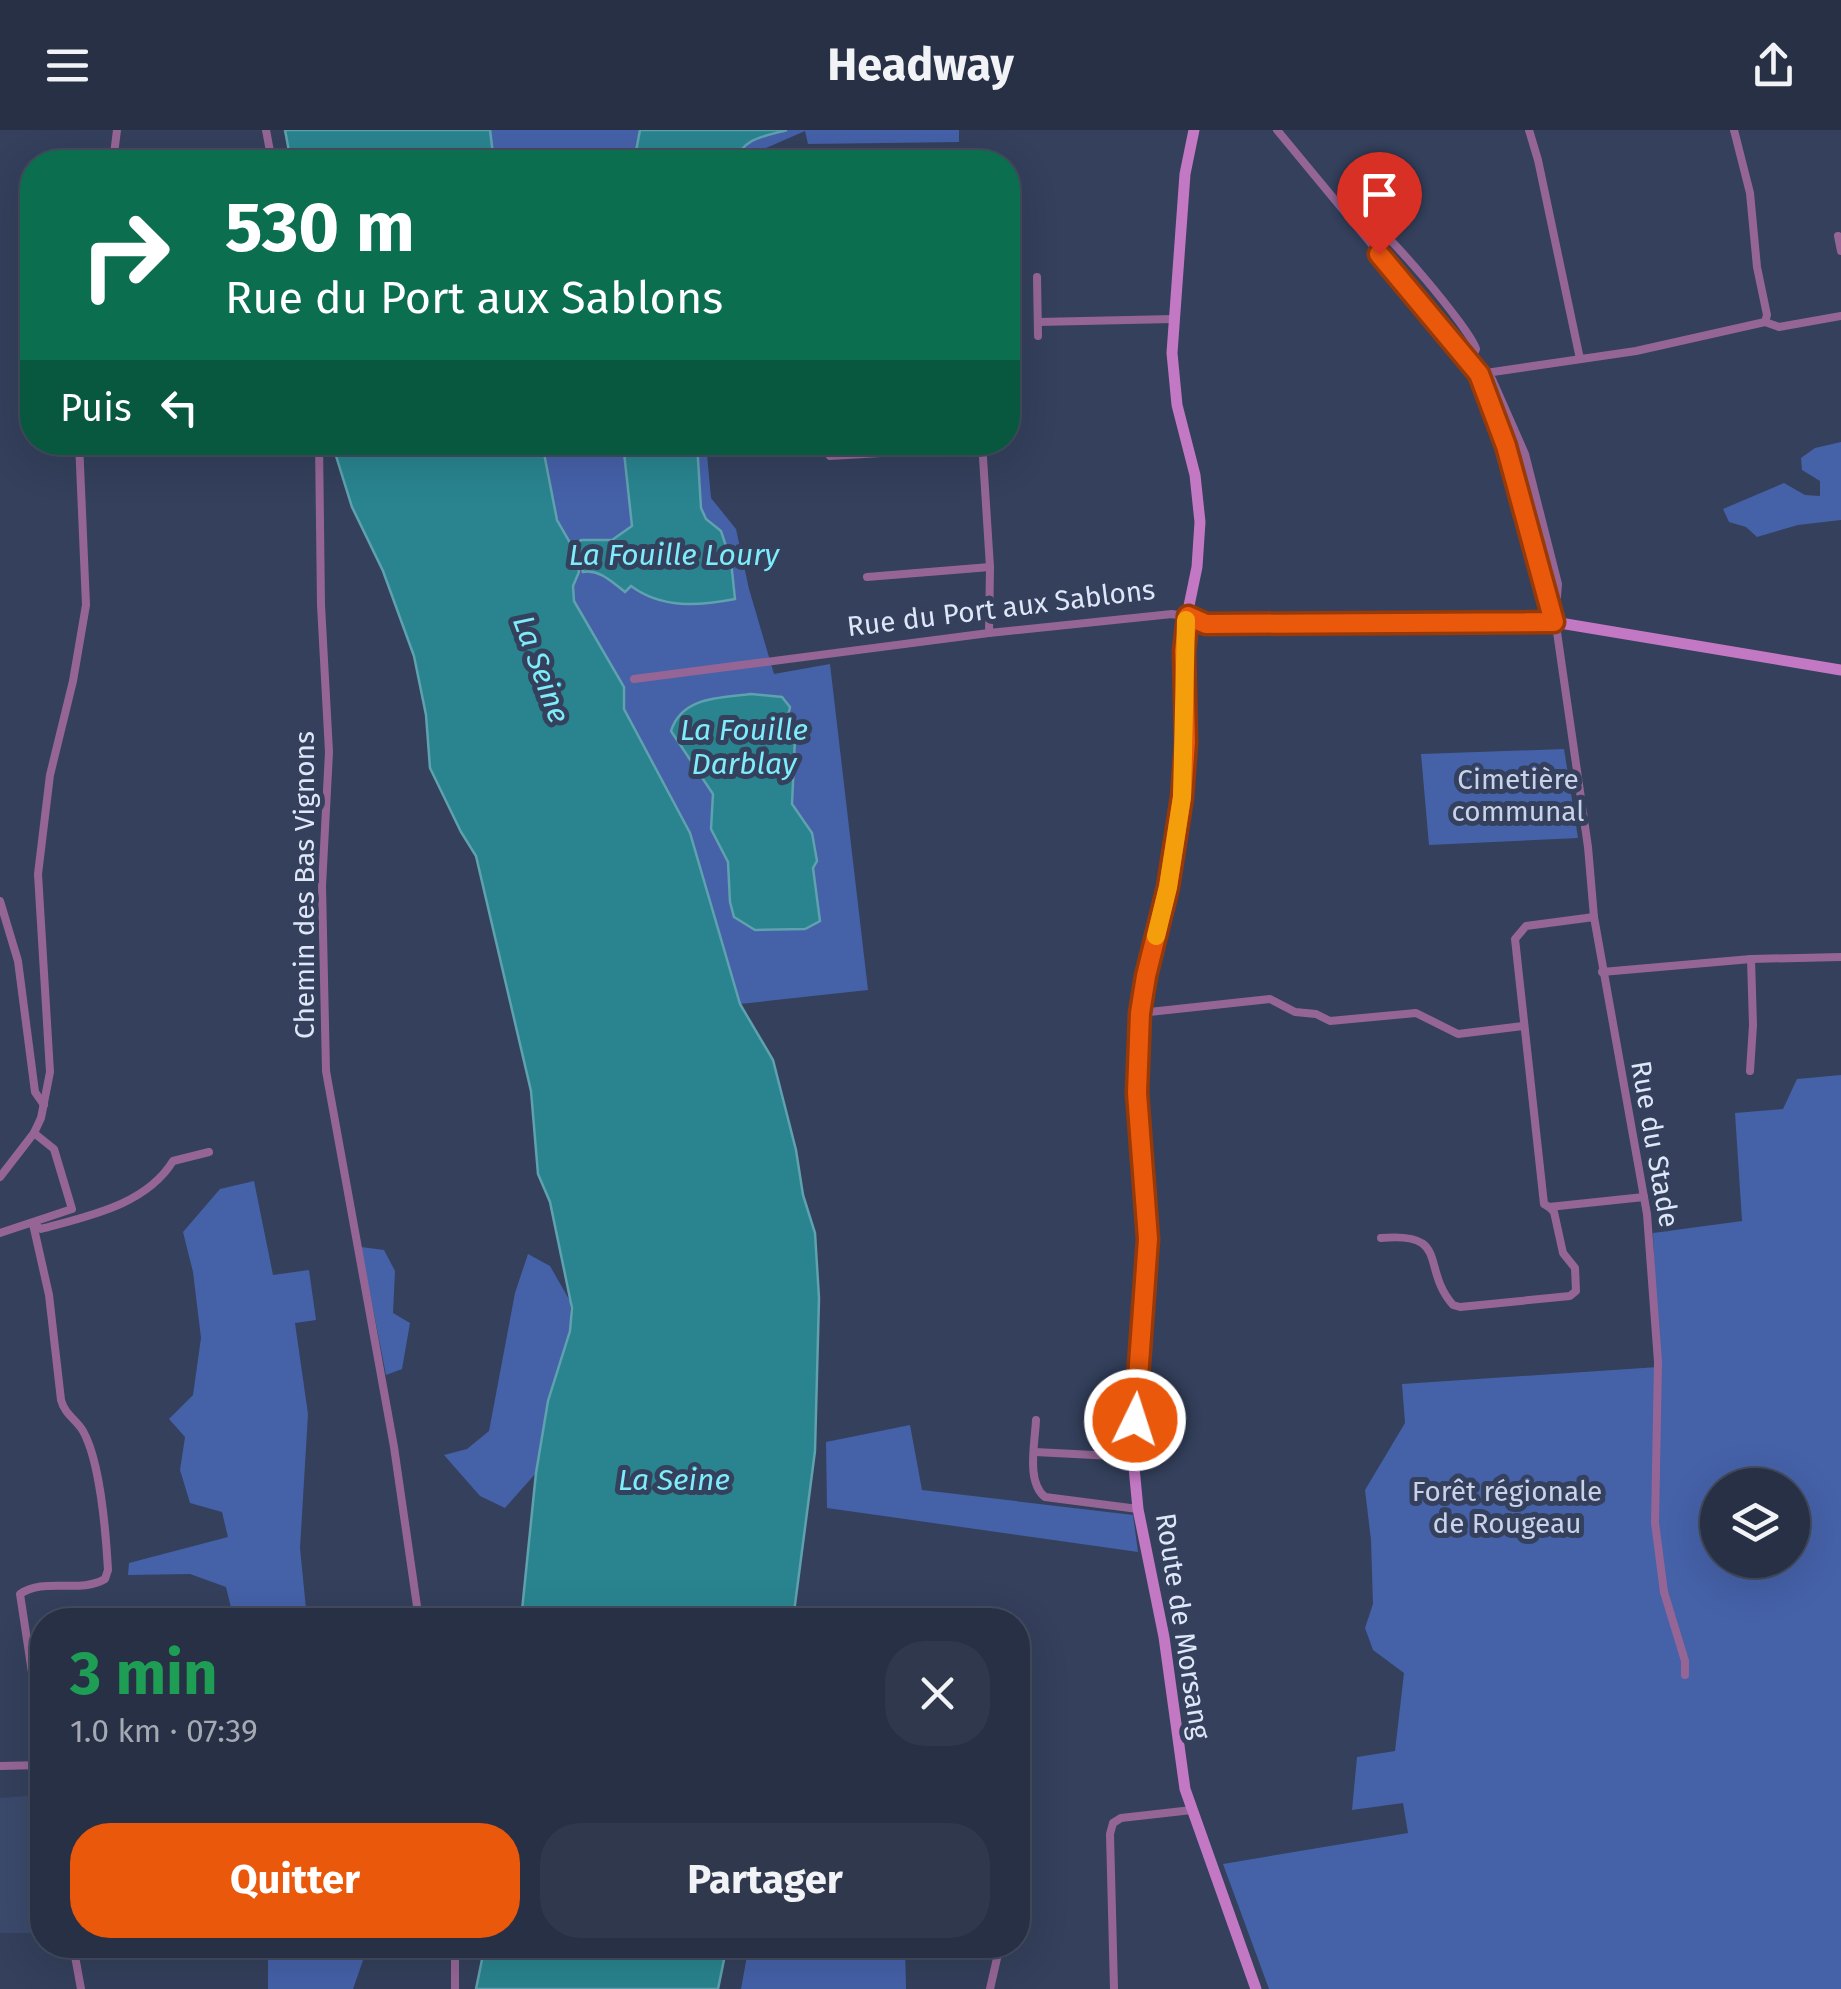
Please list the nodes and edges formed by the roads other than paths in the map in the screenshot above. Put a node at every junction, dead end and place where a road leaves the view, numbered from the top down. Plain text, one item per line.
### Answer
1 (1194, 130) edge
2 (1278, 130) edge
3 (1529, 130) edge
4 (1734, 130) edge
5 (1349, 216) junction
6 (1838, 236) dead end
7 (1841, 250) edge
8 (1037, 277) dead end
9 (1841, 316) edge
10 (1173, 320) junction
11 (1038, 322) junction
12 (1765, 322) junction
13 (1038, 336) dead end
14 (1580, 359) junction
15 (1470, 362) junction
16 (1479, 374) junction
17 (80, 455) edge
18 (319, 455) edge
19 (844, 455) edge
20 (983, 455) edge
21 (830, 456) dead end
22 (990, 567) junction
23 (867, 577) dead end
24 (1549, 601) junction
25 (1188, 616) junction
26 (1554, 622) junction
27 (989, 633) junction
28 (1841, 670) edge
29 (634, 679) dead end
30 (0, 901) edge
31 (1594, 917) junction
32 (1841, 957) edge
33 (1751, 959) junction
34 (1602, 972) junction
35 (1140, 1013) junction
36 (1523, 1026) junction
37 (1750, 1071) dead end
38 (44, 1106) junction
39 (34, 1133) junction
40 (209, 1152) dead end
41 (0, 1177) edge
42 (1644, 1197) junction
43 (1549, 1207) junction
44 (33, 1224) junction
45 (0, 1233) edge
46 (1381, 1238) dead end
47 (1036, 1420) dead end
48 (1035, 1452) junction
49 (1134, 1456) junction
50 (1138, 1509) junction
51 (417, 1608) edge
52 (30, 1659) edge
53 (1685, 1675) dead end
54 (30, 1765) edge
55 (0, 1766) edge
56 (1192, 1810) junction
57 (75, 1958) edge
58 (455, 1958) edge
59 (997, 1958) edge
60 (80, 1989) edge
61 (455, 1989) edge
62 (990, 1989) edge
63 (1114, 1989) edge
64 (1256, 1989) edge

1 - 10 street, Route de Morsang
2 - 5 street
3 - 14 street
4 - 12 street
5 - 15 street
5 - 15 street
6 - 7 street
8 - 11 street
9 - 12 street
10 - 11 street
10 - 25 street, Route de Morsang
11 - 13 street
12 - 14 street
14 - 16 street
15 - 16 street
16 - 24 street
16 - 24 street
17 - 38 street
18 - 51 street, Chemin des Bas Vignons
19 - 21 street
20 - 22 street
22 - 23 street
22 - 27 street
24 - 26 street, Rue du Stade
25 - 26 street, Rue du Port aux Sablons
25 - 27 street, Rue du Port aux Sablons
25 - 35 street, Route de Morsang
26 - 28 street, Rue du Port aux Sablons
26 - 31 street, Rue du Stade
27 - 29 street, Rue du Port aux Sablons
30 - 38 street
31 - 34 street, Rue du Stade
31 - 36 street
32 - 33 street
33 - 34 street
33 - 37 street
34 - 42 street, Rue du Stade
35 - 36 street
35 - 49 street, Route de Morsang
36 - 43 street
38 - 39 street
39 - 41 street
39 - 44 street
40 - 44 street
42 - 43 street
42 - 53 street, Rue du Stade
43 - 46 street
44 - 45 street
44 - 52 street
47 - 48 street
48 - 49 street
48 - 50 street
49 - 50 street, Route de Morsang
50 - 56 street, Route de Morsang
54 - 55 street
56 - 63 street
56 - 64 street, Route de Morsang
57 - 60 street
58 - 61 street
59 - 62 street

